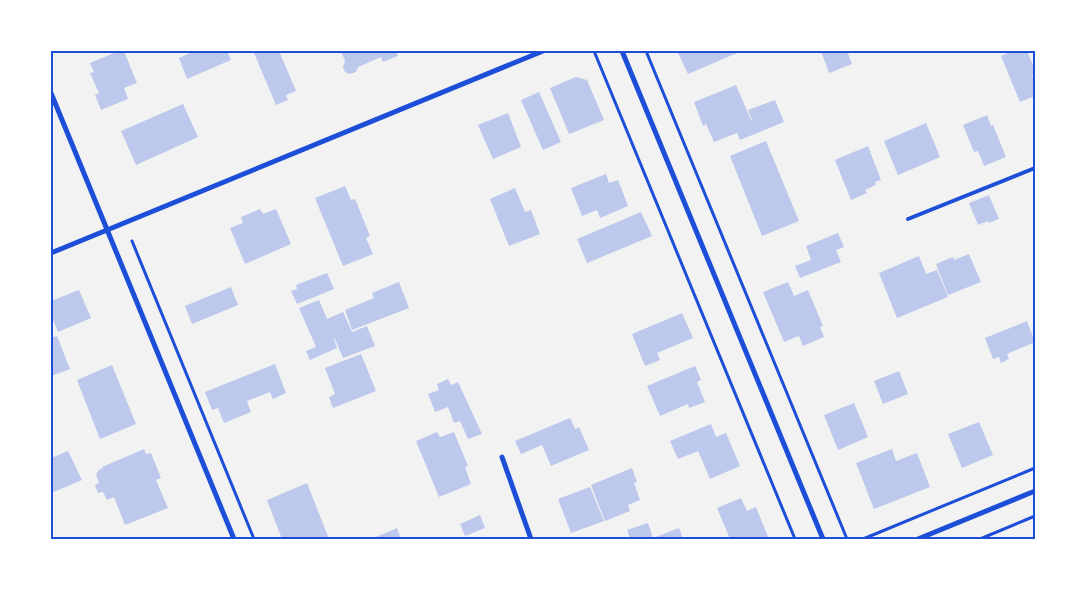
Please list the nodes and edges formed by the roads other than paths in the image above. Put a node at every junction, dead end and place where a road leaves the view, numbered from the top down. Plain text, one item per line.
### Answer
1 (543, 51) edge
2 (622, 51) edge
3 (51, 93) edge
4 (1035, 168) edge
5 (908, 219) dead end
6 (108, 229) junction
7 (51, 253) edge
8 (502, 457) dead end
9 (1035, 491) edge
10 (234, 539) edge
11 (531, 539) edge
12 (823, 539) edge
13 (918, 539) edge

1 - 6 street
2 - 12 street
3 - 6 street
4 - 5 lane
6 - 7 street
6 - 10 street
8 - 11 street
9 - 13 street

